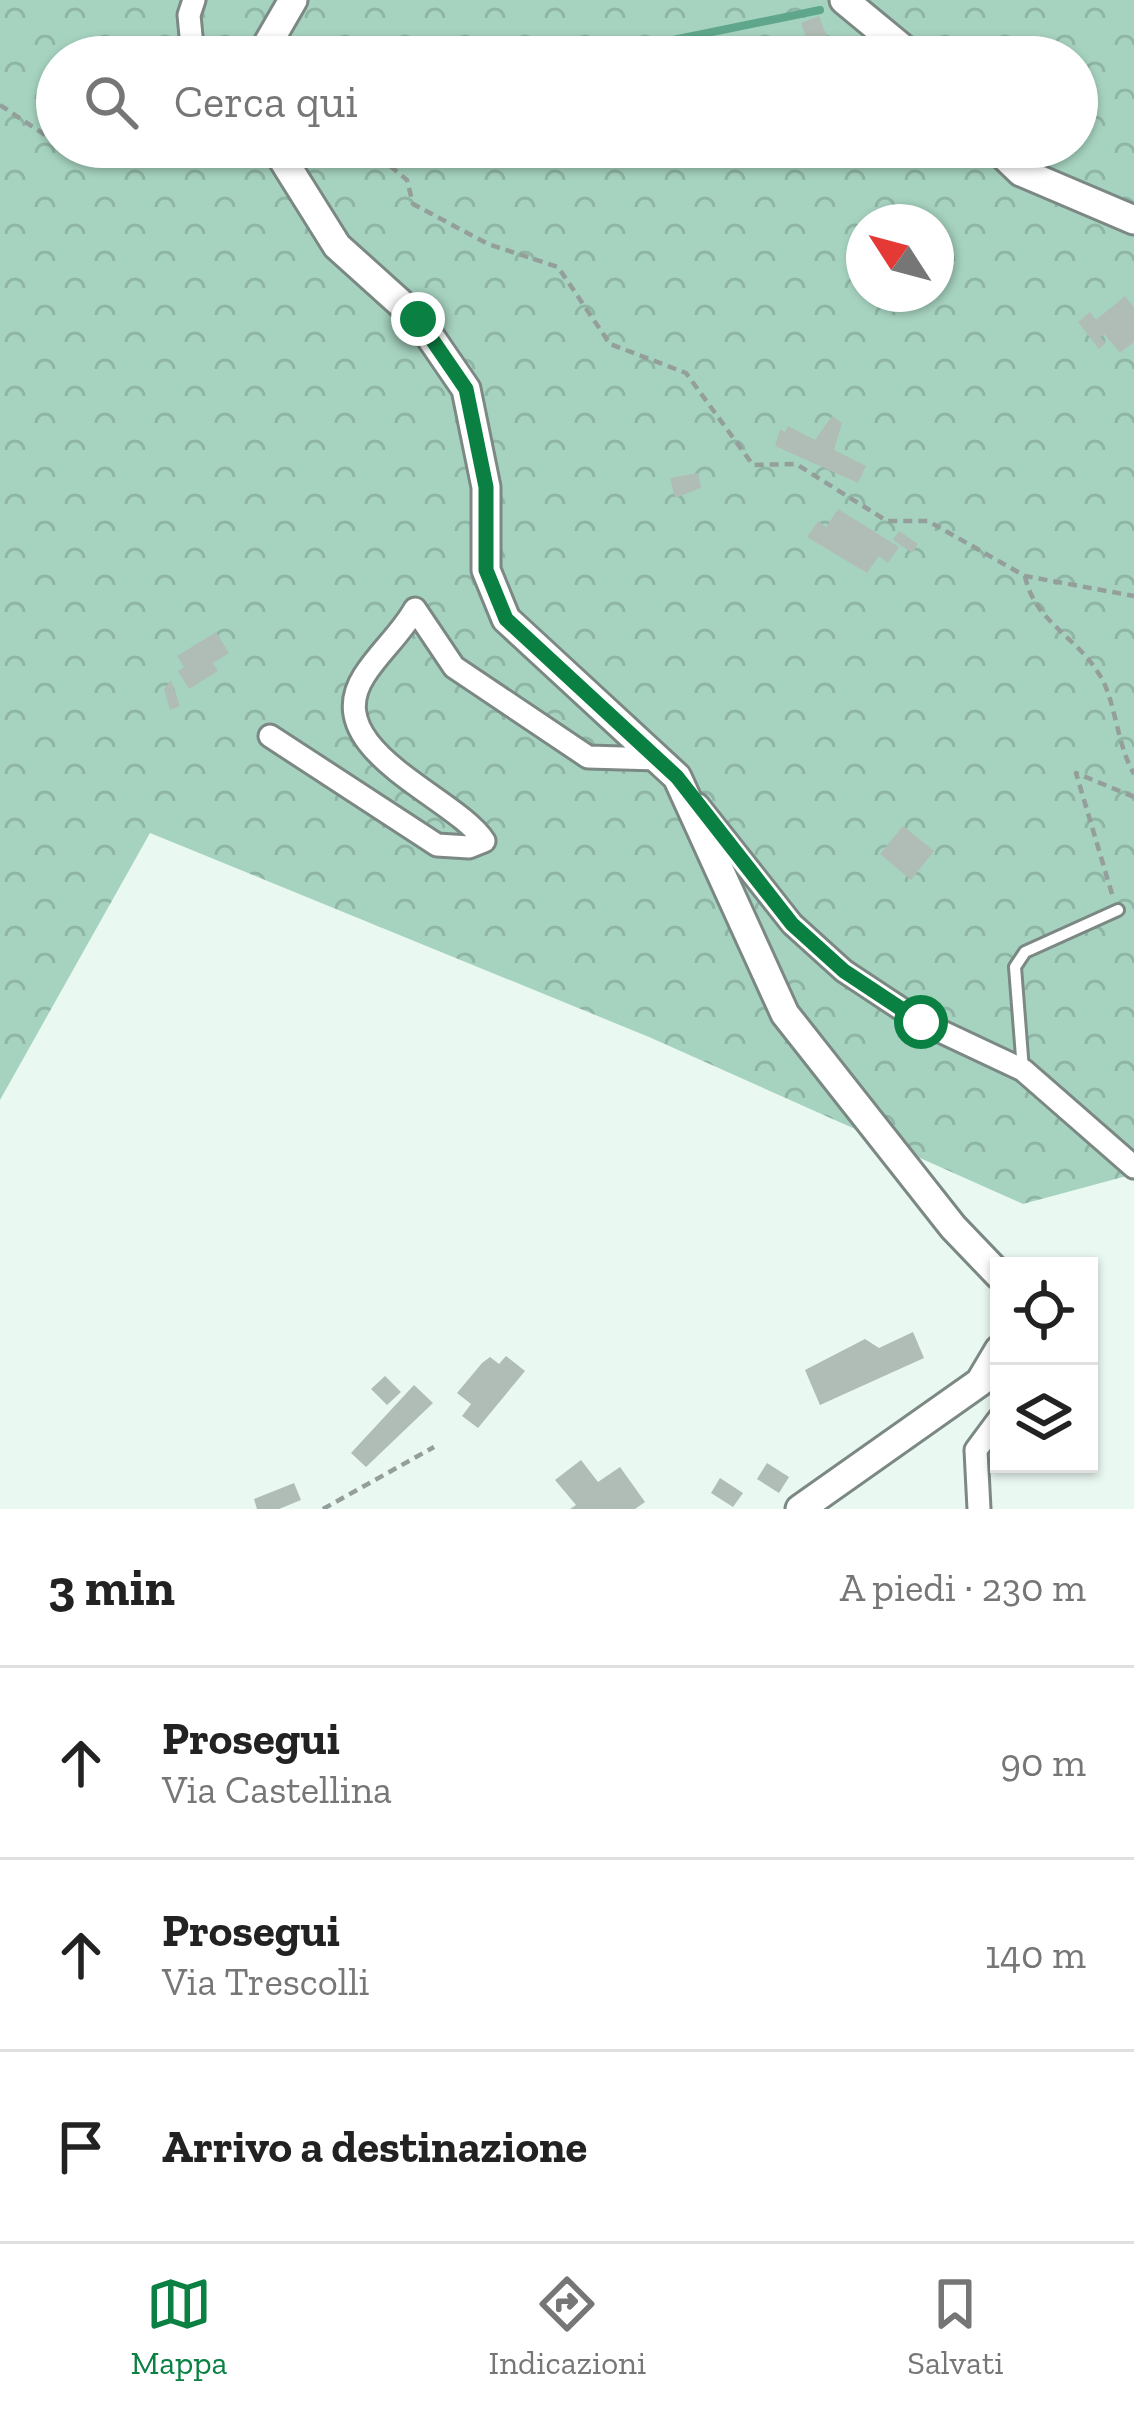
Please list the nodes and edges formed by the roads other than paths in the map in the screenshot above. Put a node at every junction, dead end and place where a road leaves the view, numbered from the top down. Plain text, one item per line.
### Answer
1 (194, 0) edge
2 (293, 0) edge
3 (844, 0) edge
4 (191, 36) edge
5 (272, 36) edge
6 (888, 36) edge
7 (288, 168) edge
8 (1018, 168) edge
9 (1134, 220) edge
10 (270, 736) dead end
11 (667, 768) junction
12 (1118, 910) road end
13 (1023, 1070) junction
14 (1134, 1168) edge
15 (990, 1265) edge
16 (990, 1365) edge
17 (990, 1431) edge
18 (800, 1509) edge
19 (979, 1509) edge

1 - 4 street
2 - 5 street
3 - 6 street
7 - 11 street
8 - 9 street
10 - 11 street
11 - 13 street
11 - 15 street
12 - 13 lane
13 - 14 street
16 - 18 street
17 - 19 street

